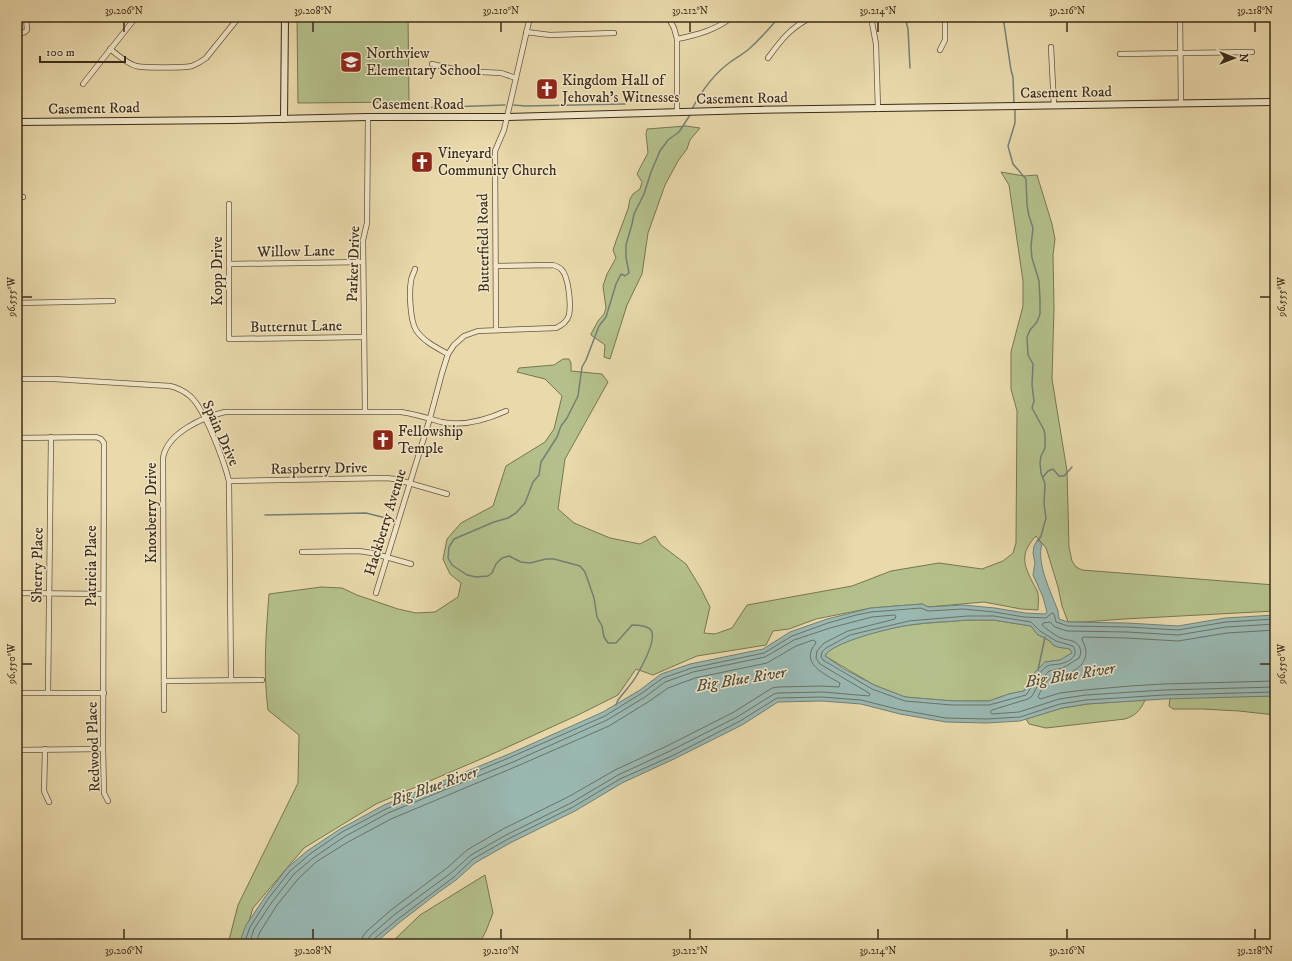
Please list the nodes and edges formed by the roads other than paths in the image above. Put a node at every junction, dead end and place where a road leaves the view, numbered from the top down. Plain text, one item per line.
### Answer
1 (136, 17) edge
2 (239, 17) edge
3 (285, 17) edge
4 (530, 17) edge
5 (668, 17) edge
6 (732, 17) edge
7 (812, 17) edge
8 (871, 17) edge
9 (945, 17) edge
10 (1180, 17) edge
11 (17, 18) edge
12 (526, 32) junction
13 (614, 33) dead end
14 (17, 34) edge
15 (677, 39) junction
16 (1051, 47) dead end
17 (110, 49) junction
18 (940, 50) dead end
19 (1252, 52) dead end
20 (1181, 53) junction
21 (1120, 54) dead end
22 (768, 58) dead end
23 (432, 64) dead end
24 (516, 78) junction
25 (82, 84) dead end
26 (1275, 102) edge
27 (1181, 103) junction
28 (1054, 106) junction
29 (878, 109) junction
30 (677, 113) junction
31 (368, 117) junction
32 (507, 117) junction
33 (284, 119) junction
34 (17, 122) edge
35 (17, 197) edge
36 (23, 197) dead end
37 (229, 204) dead end
38 (363, 262) junction
39 (229, 264) junction
40 (496, 266) junction
41 (415, 269) dead end
42 (113, 301) dead end
43 (17, 303) edge
44 (496, 330) junction
45 (364, 337) junction
46 (229, 339) joint
47 (448, 354) junction
48 (17, 379) edge
49 (365, 411) junction
50 (506, 411) dead end
51 (430, 418) junction
52 (205, 419) junction
53 (51, 437) junction
54 (17, 438) edge
55 (229, 481) junction
56 (410, 483) junction
57 (447, 494) dead end
58 (302, 552) dead end
59 (387, 557) junction
60 (410, 564) dead end
61 (17, 593) edge
62 (49, 593) junction
63 (376, 593) dead end
64 (103, 594) junction
65 (231, 680) junction
66 (262, 680) dead end
67 (164, 681) junction
68 (17, 693) edge
69 (48, 693) junction
70 (104, 693) junction
71 (164, 710) dead end
72 (45, 749) junction
73 (103, 749) junction
74 (17, 750) edge
75 (108, 801) dead end
76 (49, 802) dead end

1 - 17 street
2 - 17 street
3 - 33 street
4 - 12 street, Butterfield Road
5 - 15 street
6 - 15 street
7 - 22 street
8 - 29 street
9 - 18 street
10 - 20 street
11 - 14 street
12 - 13 street
12 - 24 street, Butterfield Road
15 - 30 street
16 - 28 street
17 - 25 street
19 - 20 street
20 - 21 street
20 - 27 street
23 - 24 street
24 - 32 street, Butterfield Road
26 - 27 street, Casement Road
27 - 28 street, Casement Road
28 - 29 street, Casement Road
29 - 30 street, Casement Road
30 - 32 street, Casement Road
31 - 32 street, Casement Road
31 - 33 street, Casement Road
31 - 38 street, Parker Drive
32 - 40 street, Butterfield Road
33 - 34 street, Casement Road
35 - 36 street
37 - 39 street, Kopp Drive
38 - 39 street, Willow Lane
38 - 45 street, Parker Drive
39 - 46 street, Kopp Drive
40 - 44 street, Butterfield Road
40 - 44 street, Hackberry Avenue
41 - 47 street
42 - 43 street
44 - 47 street, Hackberry Avenue
45 - 46 street, Butternut Lane
45 - 49 street, Parker Drive
47 - 51 street, Hackberry Avenue
48 - 52 street, Spain Drive
49 - 51 street, Knoxberry Drive
49 - 52 street, Knoxberry Drive
50 - 51 street, Knoxberry Drive
51 - 56 street, Hackberry Avenue
52 - 55 street, Spain Drive
52 - 67 street, Knoxberry Drive
53 - 54 street, Patricia Place
53 - 62 street, Sherry Place
53 - 64 street, Patricia Place
55 - 56 street, Raspberry Drive
55 - 65 street, Spain Drive
56 - 57 street, Raspberry Drive
56 - 59 street, Hackberry Avenue
58 - 59 street
59 - 60 street
59 - 63 street, Hackberry Avenue
61 - 62 street
62 - 64 street
62 - 69 street, Sherry Place
64 - 70 street, Patricia Place
65 - 66 street
65 - 67 street
67 - 71 street, Knoxberry Drive
68 - 69 street
69 - 70 street
70 - 73 street, Redwood Place
72 - 73 street
72 - 74 street
72 - 76 street
73 - 75 street, Redwood Place

